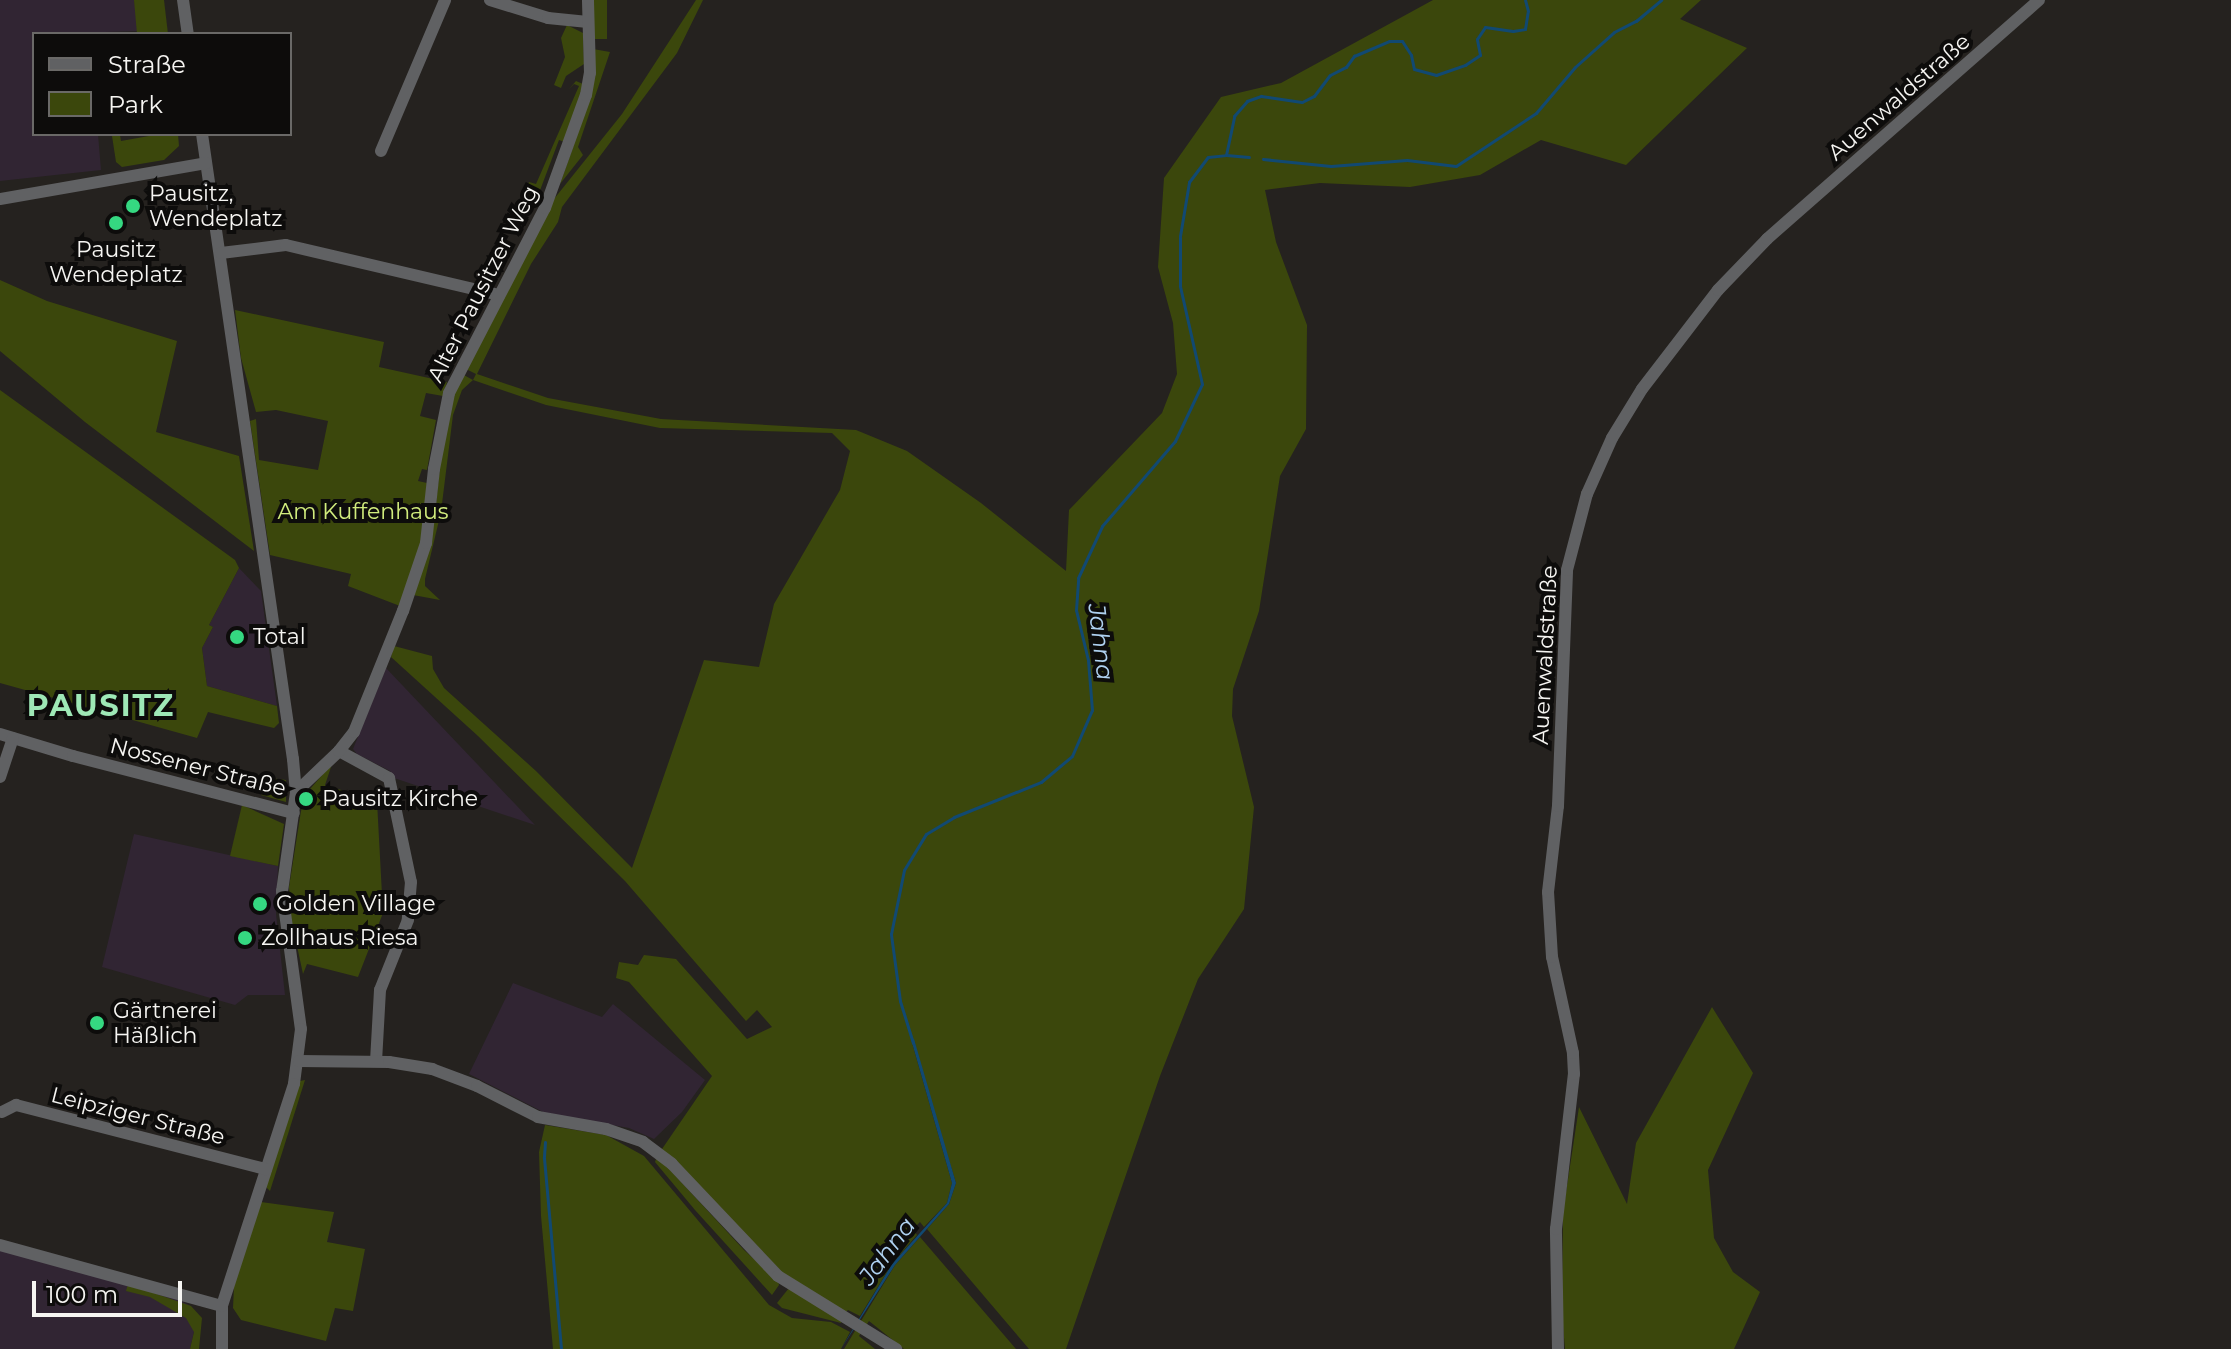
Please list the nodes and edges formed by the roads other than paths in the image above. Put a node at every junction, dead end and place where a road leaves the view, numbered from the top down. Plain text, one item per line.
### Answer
1 (183, 0) edge
2 (445, 0) edge
3 (490, 0) edge
4 (535, 0) edge
5 (588, 0) edge
6 (2039, 0) edge
7 (534, 15) junction
8 (588, 22) junction
9 (188, 32) edge
10 (202, 136) edge
11 (381, 151) dead end
12 (206, 163) junction
13 (0, 199) edge
14 (221, 253) junction
15 (499, 295) junction
16 (6, 736) edge
17 (339, 751) junction
18 (0, 777) edge
19 (296, 792) junction
20 (294, 813) junction
21 (299, 1061) junction
22 (376, 1061) junction
23 (2, 1112) edge
24 (266, 1169) junction
25 (0, 1245) edge
26 (222, 1306) junction
27 (222, 1349) edge
28 (896, 1349) edge
29 (1558, 1349) edge

1 - 9 street
2 - 11 street
3 - 7 street
4 - 7 street
5 - 8 street, Alter Pausitzer Weg
6 - 29 street, Auenwaldstraße
7 - 8 street
8 - 15 street, Alter Pausitzer Weg
10 - 12 street
12 - 13 street
12 - 14 street
14 - 15 street
14 - 19 street
15 - 17 street, Alter Pausitzer Weg
16 - 18 street
16 - 20 street, Nossener Straße
17 - 19 street, Alter Pausitzer Weg
17 - 22 street
19 - 20 street
20 - 21 street
21 - 22 street
21 - 24 street
22 - 28 street
23 - 24 street, Leipziger Straße
24 - 26 street
25 - 26 street
26 - 27 street

